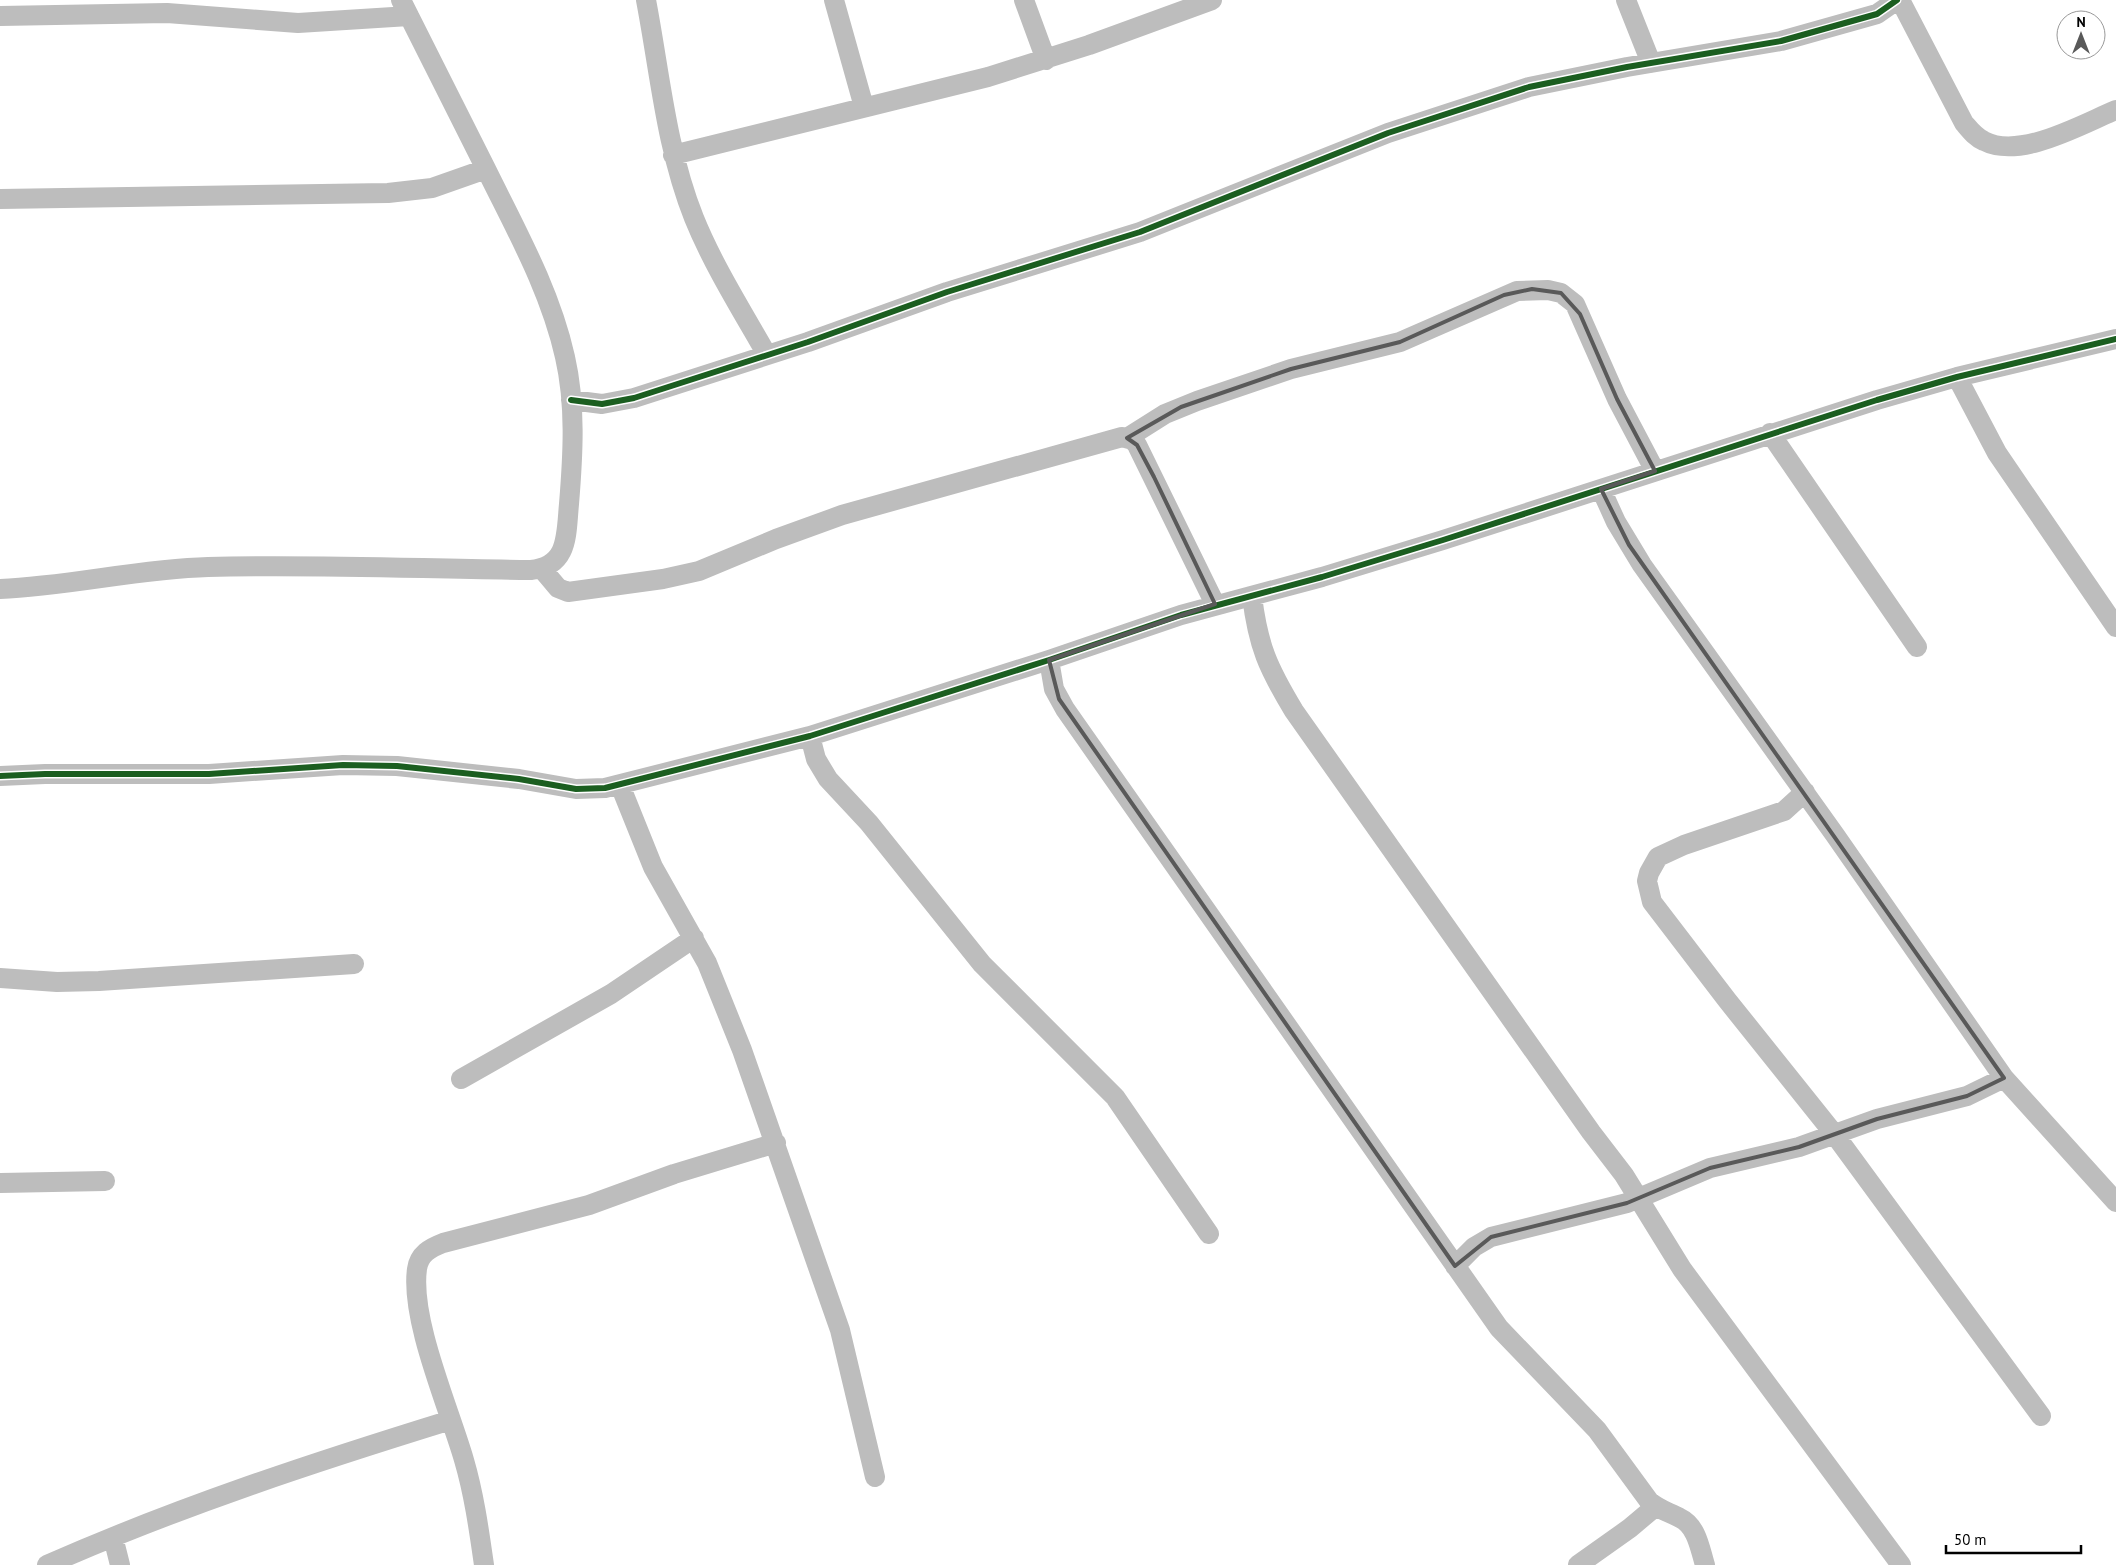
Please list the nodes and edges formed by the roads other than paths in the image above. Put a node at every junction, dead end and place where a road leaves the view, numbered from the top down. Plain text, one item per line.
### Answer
1 (646, 0) edge
2 (834, 0) edge
3 (1024, 0) edge
4 (1212, 0) edge
5 (1626, 0) edge
6 (1899, 0) edge
7 (405, 8) edge
8 (0, 16) edge
9 (1046, 60) junction
10 (1651, 63) junction
11 (864, 107) junction
12 (2116, 110) edge
13 (673, 155) junction
14 (486, 169) junction
15 (0, 198) edge
16 (2116, 339) edge
17 (767, 355) junction
18 (1956, 377) junction
19 (570, 400) junction
20 (1770, 434) junction
21 (1127, 438) junction
22 (1656, 471) junction
23 (1601, 489) junction
24 (542, 569) junction
25 (0, 589) edge
26 (1252, 596) junction
27 (1215, 604) junction
28 (2116, 627) edge
29 (1917, 647) dead end
30 (1049, 660) junction
31 (810, 736) junction
32 (0, 776) edge
33 (620, 785) junction
34 (1804, 792) junction
35 (694, 938) junction
36 (354, 964) dead end
37 (0, 978) edge
38 (2004, 1078) junction
39 (461, 1079) dead end
40 (1835, 1135) junction
41 (776, 1143) junction
42 (105, 1181) dead end
43 (0, 1183) edge
44 (1639, 1199) junction
45 (2116, 1202) edge
46 (1209, 1234) dead end
47 (1456, 1266) junction
48 (2041, 1416) dead end
49 (451, 1420) junction
50 (875, 1478) dead end
51 (1655, 1507) junction
52 (113, 1537) junction
53 (47, 1565) edge
54 (120, 1565) edge
55 (484, 1565) edge
56 (1578, 1565) edge
57 (1705, 1565) edge
58 (1901, 1565) edge

1 - 13 street
2 - 11 street
3 - 9 street
4 - 9 street
5 - 10 street
6 - 10 street
6 - 12 street
7 - 8 street
7 - 14 street
9 - 11 street
10 - 17 street
11 - 13 street
13 - 17 street
14 - 15 street
14 - 19 street
16 - 18 street
17 - 19 street
18 - 20 street
18 - 28 street
19 - 24 street
20 - 22 street
20 - 29 street
21 - 22 street
21 - 24 street
21 - 27 street
22 - 23 street
23 - 26 street
23 - 34 street
24 - 25 street
26 - 27 street
26 - 44 street
27 - 30 street
30 - 31 street
30 - 47 street
31 - 33 street
31 - 46 street
32 - 33 street
33 - 35 street
34 - 38 street
34 - 40 street
35 - 39 street
35 - 41 street
36 - 37 street
38 - 40 street
38 - 45 street
40 - 44 street
40 - 48 street
41 - 49 street
41 - 50 street
42 - 43 street
44 - 47 street
44 - 58 street
47 - 51 street
49 - 52 street
49 - 55 street
51 - 56 street
51 - 57 street
52 - 53 street
52 - 54 street

